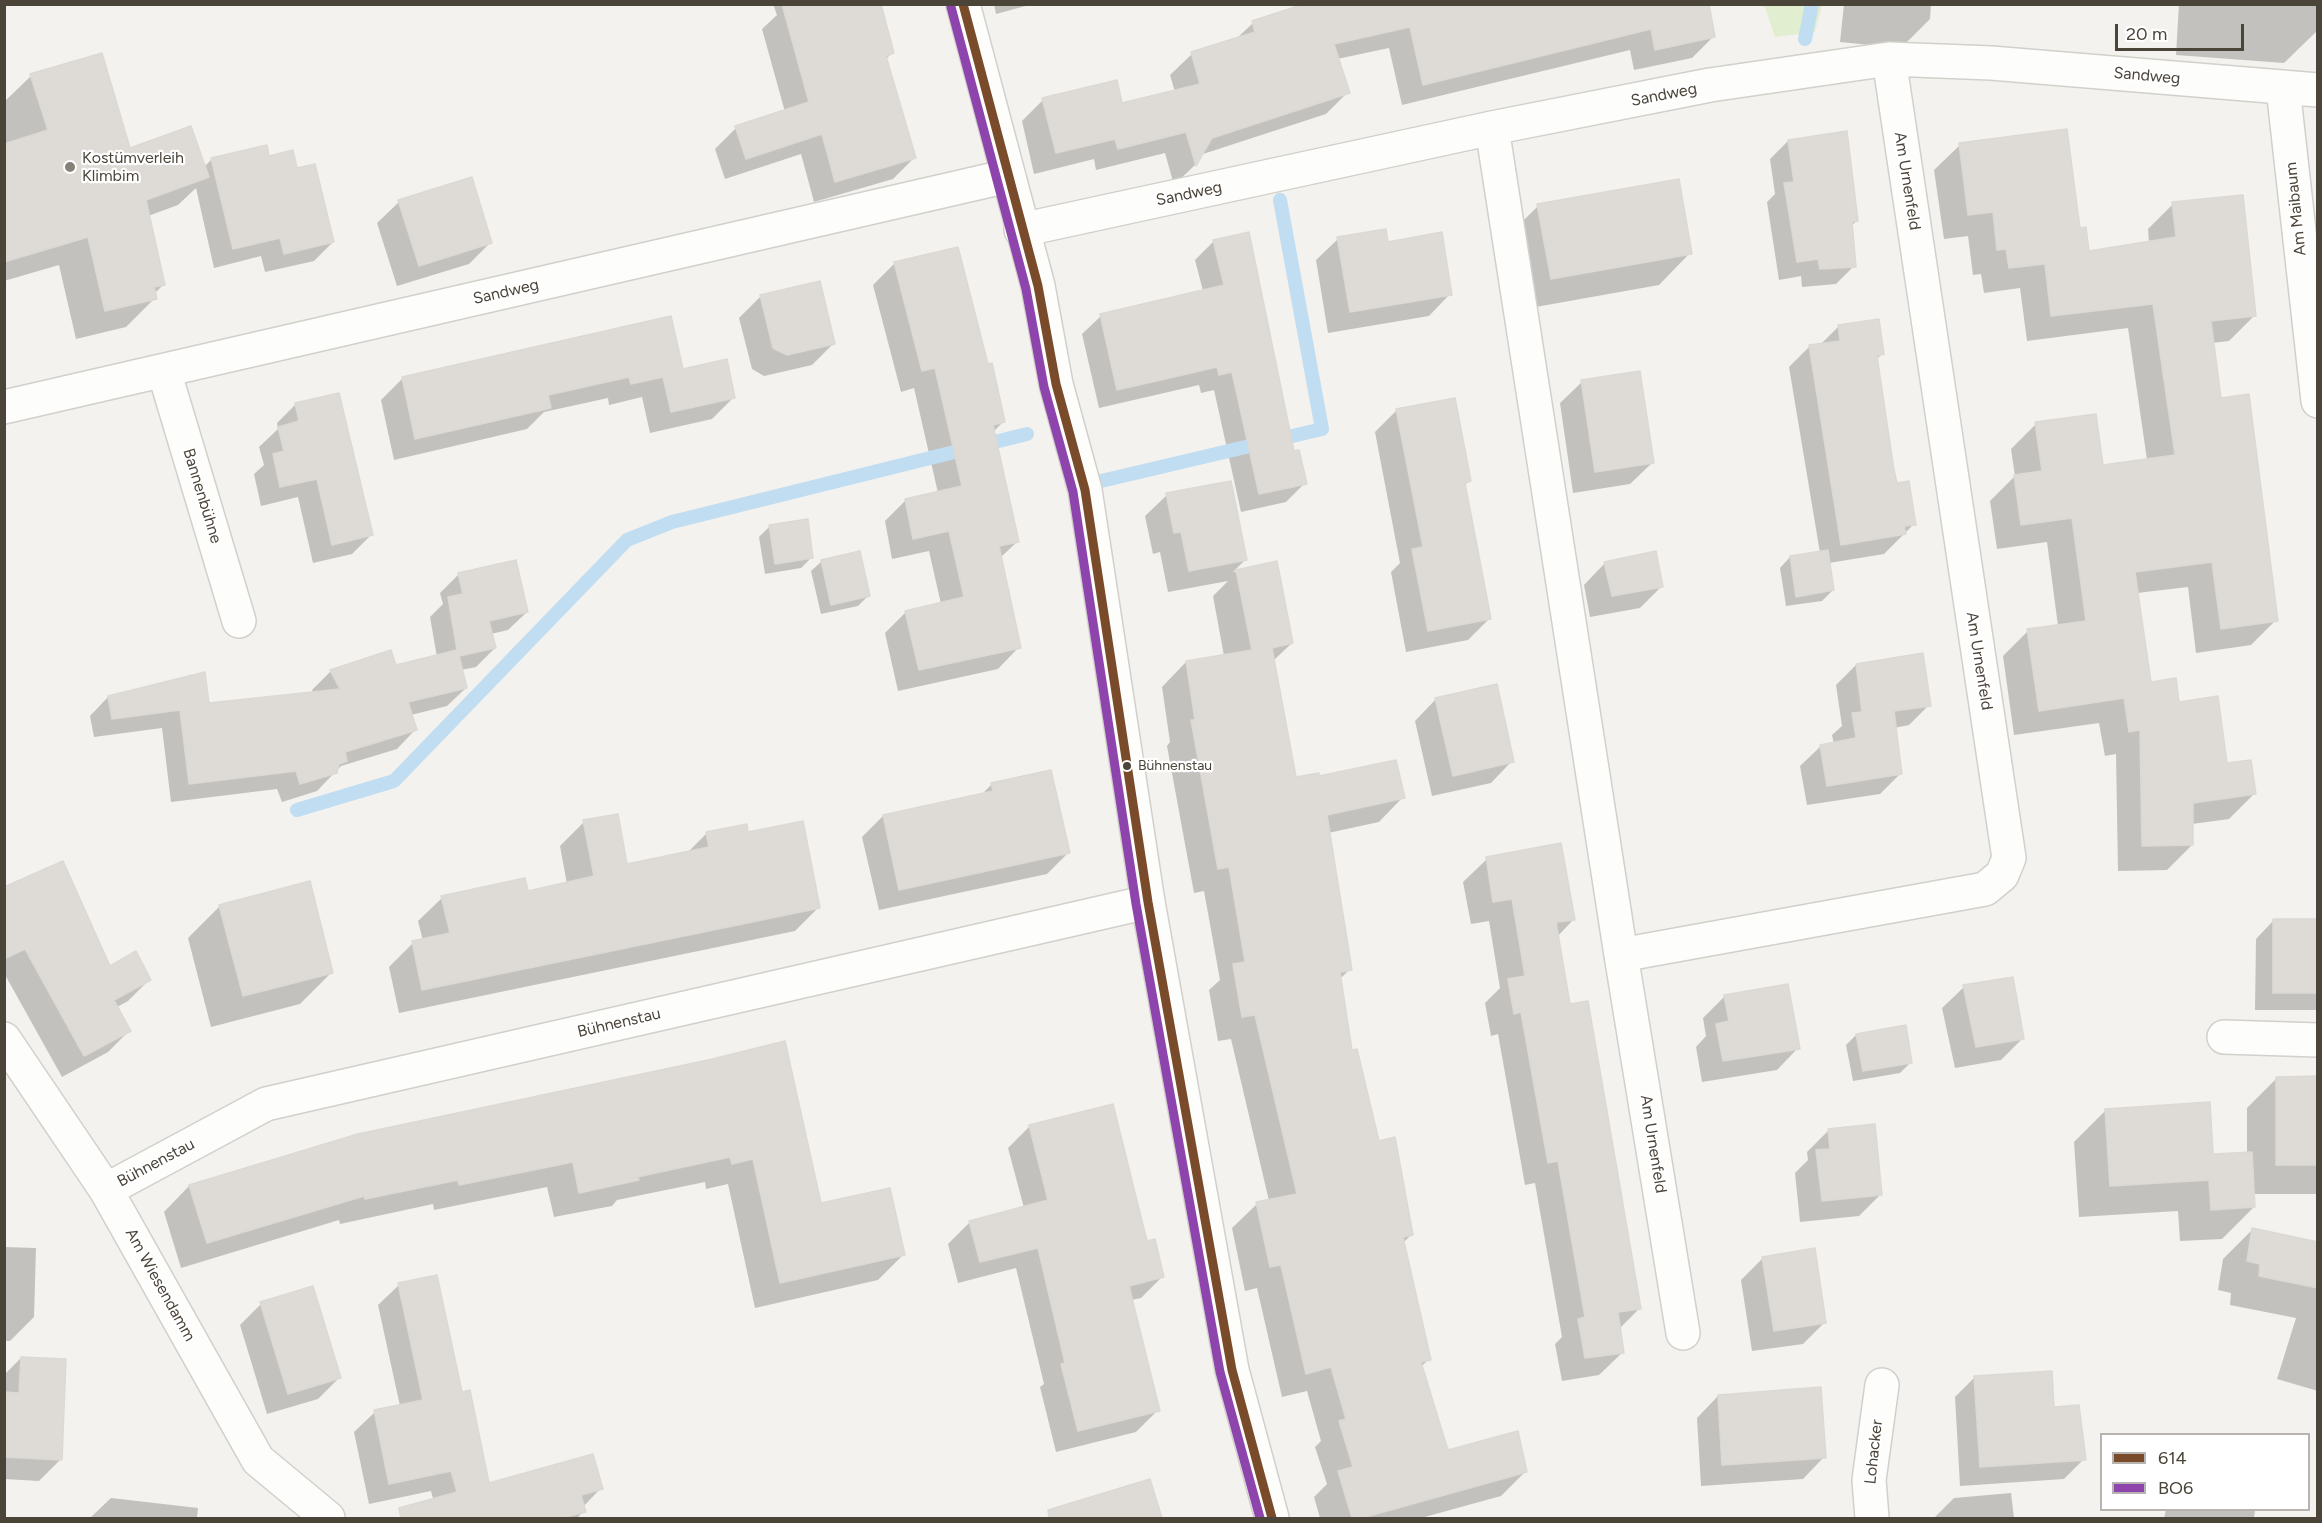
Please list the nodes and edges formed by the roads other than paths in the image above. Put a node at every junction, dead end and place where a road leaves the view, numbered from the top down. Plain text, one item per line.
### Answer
1 (963, 4) edge
2 (1889, 59) junction
3 (2283, 88) junction
4 (2318, 90) edge
5 (1492, 128) junction
6 (1008, 176) junction
7 (1021, 230) junction
8 (164, 371) junction
9 (2318, 401) edge
10 (4, 407) edge
11 (239, 621) dead end
12 (1148, 902) junction
13 (1621, 956) junction
14 (2224, 1038) dead end
15 (4, 1039) edge
16 (2318, 1040) edge
17 (106, 1190) junction
18 (1683, 1333) dead end
19 (1882, 1386) dead end
20 (328, 1518) edge
21 (1272, 1518) edge
22 (1872, 1518) edge

1 - 6 street
2 - 3 street, Sandweg
2 - 5 street, Sandweg
2 - 13 street, Am Urnenfeld
3 - 4 street, Sandweg
3 - 9 street, Am Maibaum
5 - 7 street, Sandweg
5 - 13 street, Am Urnenfeld
6 - 7 street
6 - 8 street, Sandweg
7 - 12 street
8 - 10 street, Sandweg
8 - 11 street, Bannenbühne
12 - 17 street, Bühnenstau
12 - 21 street
13 - 18 street, Am Urnenfeld
14 - 16 street
15 - 17 street, Am Wiesendamm
17 - 20 street, Am Wiesendamm
19 - 22 street, Lohacker

